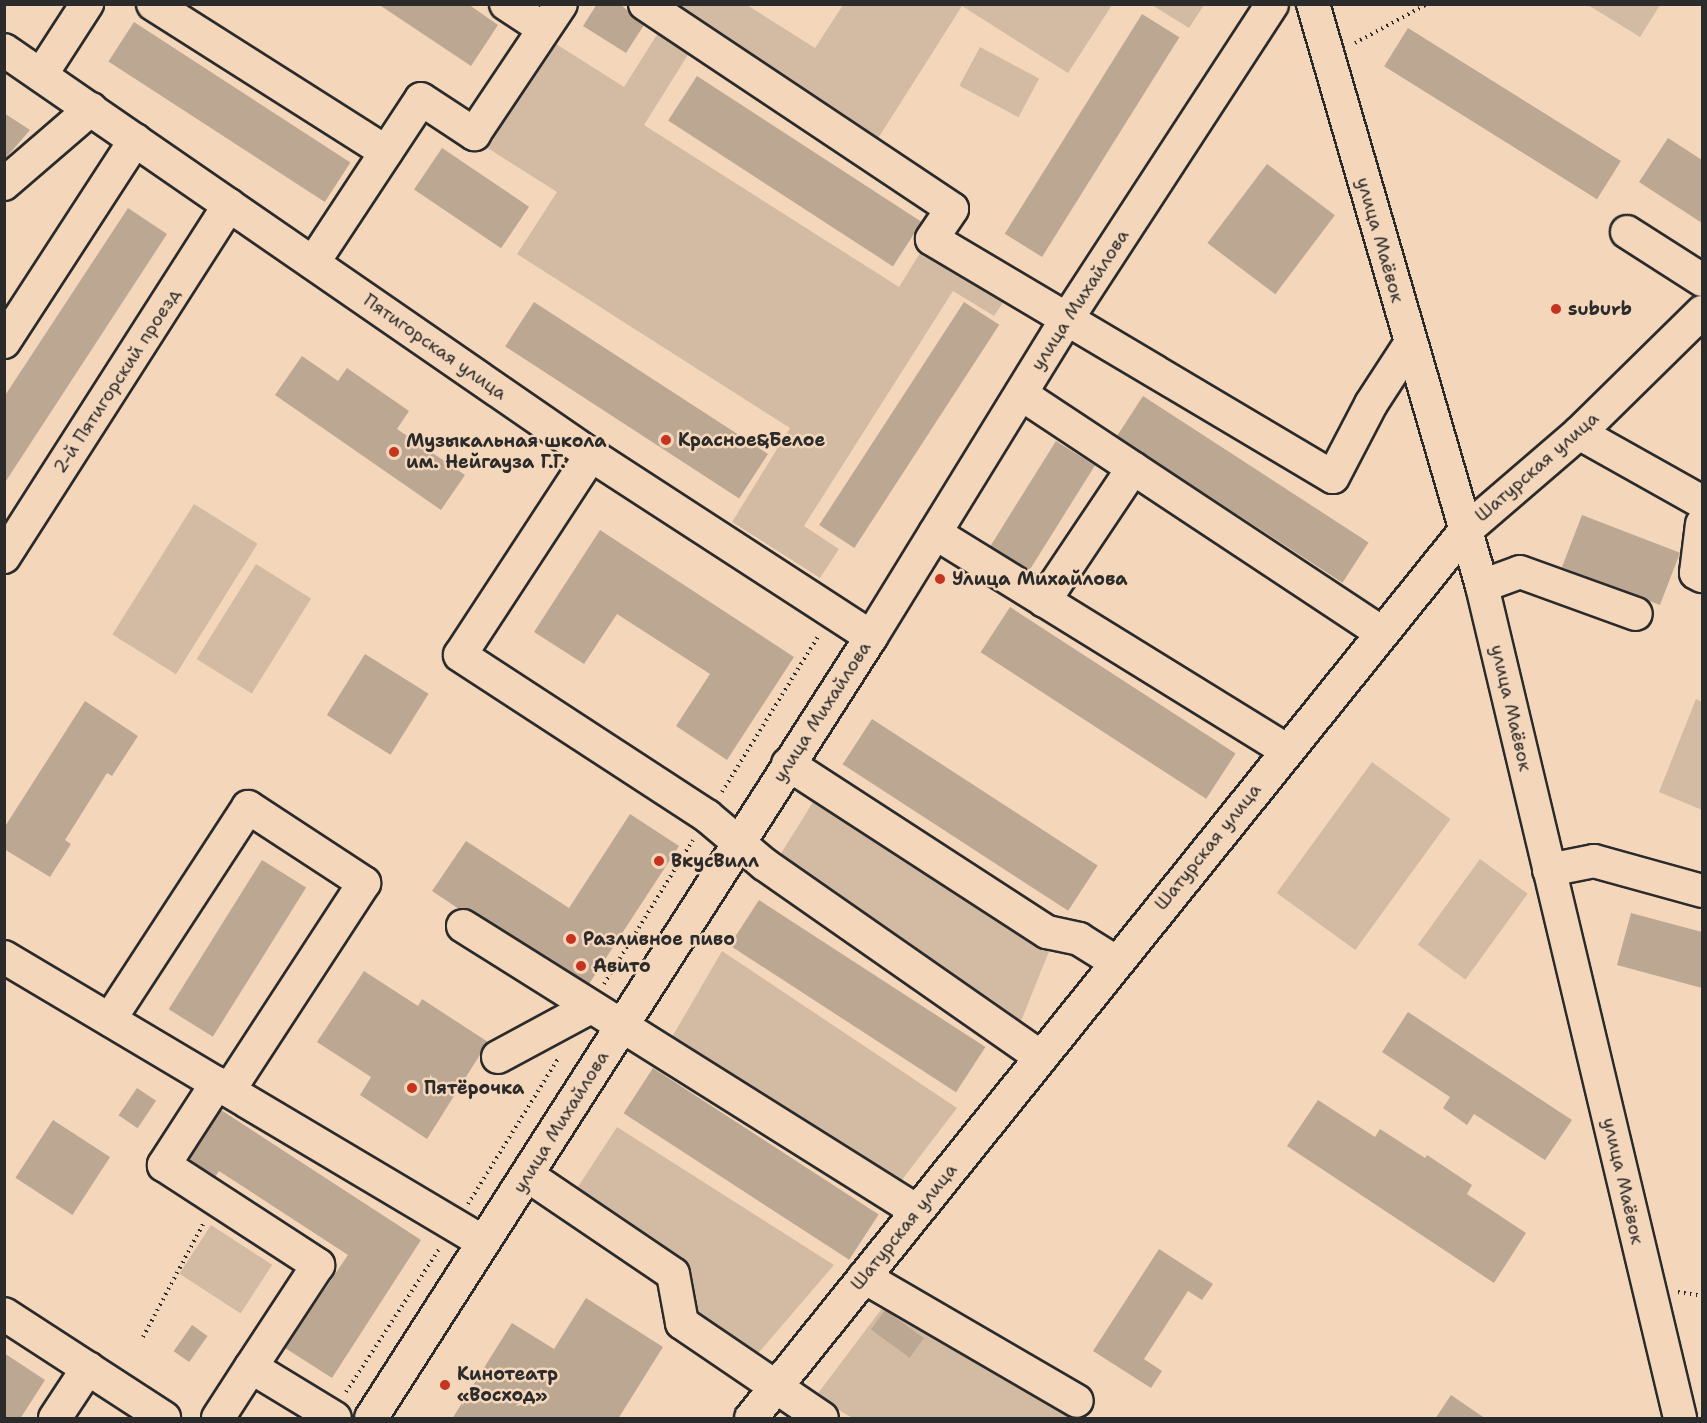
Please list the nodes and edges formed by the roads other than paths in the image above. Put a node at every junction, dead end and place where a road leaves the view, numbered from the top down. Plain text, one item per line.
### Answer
1 (87, 4) edge
2 (153, 4) edge
3 (506, 4) edge
4 (645, 4) edge
5 (1272, 4) edge
6 (1313, 4) edge
7 (552, 17) edge
8 (4, 50) edge
9 (41, 75) junction
10 (91, 109) junction
11 (135, 140) junction
12 (386, 152) junction
13 (4, 184) edge
14 (229, 205) junction
15 (1627, 232) dead end
16 (313, 263) junction
17 (1702, 280) edge
18 (1702, 312) edge
19 (1065, 322) junction
20 (4, 342) edge
21 (1410, 344) junction
22 (1021, 394) junction
23 (1579, 433) junction
24 (591, 456) junction
25 (1133, 468) junction
26 (1702, 502) edge
27 (1702, 524) edge
28 (1464, 532) junction
29 (935, 533) junction
30 (4, 557) edge
31 (1702, 576) edge
32 (1482, 586) junction
33 (1044, 601) junction
34 (1636, 614) dead end
35 (1380, 632) junction
36 (871, 637) junction
37 (1286, 750) junction
38 (788, 764) junction
39 (739, 839) junction
40 (1549, 870) junction
41 (1702, 891) edge
42 (463, 926) dead end
43 (4, 957) edge
44 (1116, 962) junction
45 (589, 1008) junction
46 (110, 1019) junction
47 (621, 1026) junction
48 (498, 1057) dead end
49 (1041, 1057) junction
50 (223, 1087) junction
51 (527, 1175) junction
52 (917, 1211) junction
53 (483, 1242) junction
54 (864, 1277) junction
55 (4, 1314) edge
56 (251, 1367) junction
57 (88, 1368) junction
58 (775, 1389) junction
59 (1077, 1401) dead end
60 (55, 1419) edge
61 (164, 1419) edge
62 (218, 1419) edge
63 (335, 1419) edge
64 (371, 1419) edge
65 (751, 1419) edge
66 (822, 1419) edge
67 (1680, 1419) edge

1 - 9 street
2 - 12 street
3 - 7 street
4 - 19 street
5 - 19 street, улица Михайлова
6 - 21 street, улица Маёвок
7 - 12 street
8 - 9 street, Пятигорская улица
9 - 10 street, Пятигорская улица
10 - 11 street, Пятигорская улица
10 - 13 street
11 - 14 street, Пятигорская улица
11 - 20 street
12 - 16 street
14 - 16 street, Пятигорская улица
14 - 30 street, 2-й Пятигорский проезд
15 - 17 street
16 - 24 street, Пятигорская улица
18 - 23 street, Шатурская улица
19 - 21 street
19 - 22 street, улица Михайлова
21 - 28 street, улица Маёвок
22 - 25 street
22 - 29 street, улица Михайлова
23 - 26 street
23 - 28 street, Шатурская улица
24 - 36 street, Пятигорская улица
24 - 39 street
25 - 33 street
25 - 35 street
27 - 31 street
28 - 32 street, улица Маёвок
28 - 35 street, Шатурская улица
29 - 33 street
29 - 36 street, улица Михайлова
32 - 34 street
32 - 40 street, улица Маёвок
33 - 37 street
35 - 37 street, Шатурская улица
36 - 38 street, улица Михайлова
37 - 44 street, Шатурская улица
38 - 39 street, улица Михайлова
38 - 44 street
39 - 47 street, улица Михайлова
39 - 49 street
40 - 41 street
40 - 67 street, улица Маёвок
42 - 45 street
43 - 46 street
44 - 49 street, Шатурская улица
45 - 47 street
45 - 48 street
46 - 50 street
46 - 50 street
47 - 51 street, улица Михайлова
47 - 52 street
49 - 52 street, Шатурская улица
50 - 53 street
50 - 56 street
51 - 53 street, улица Михайлова
51 - 58 street
52 - 54 street, Шатурская улица
53 - 64 street, улица Михайлова
54 - 58 street, Шатурская улица
54 - 59 street
55 - 57 street
56 - 62 street
56 - 63 street
57 - 60 street
57 - 61 street
58 - 65 street, Шатурская улица
58 - 66 street

